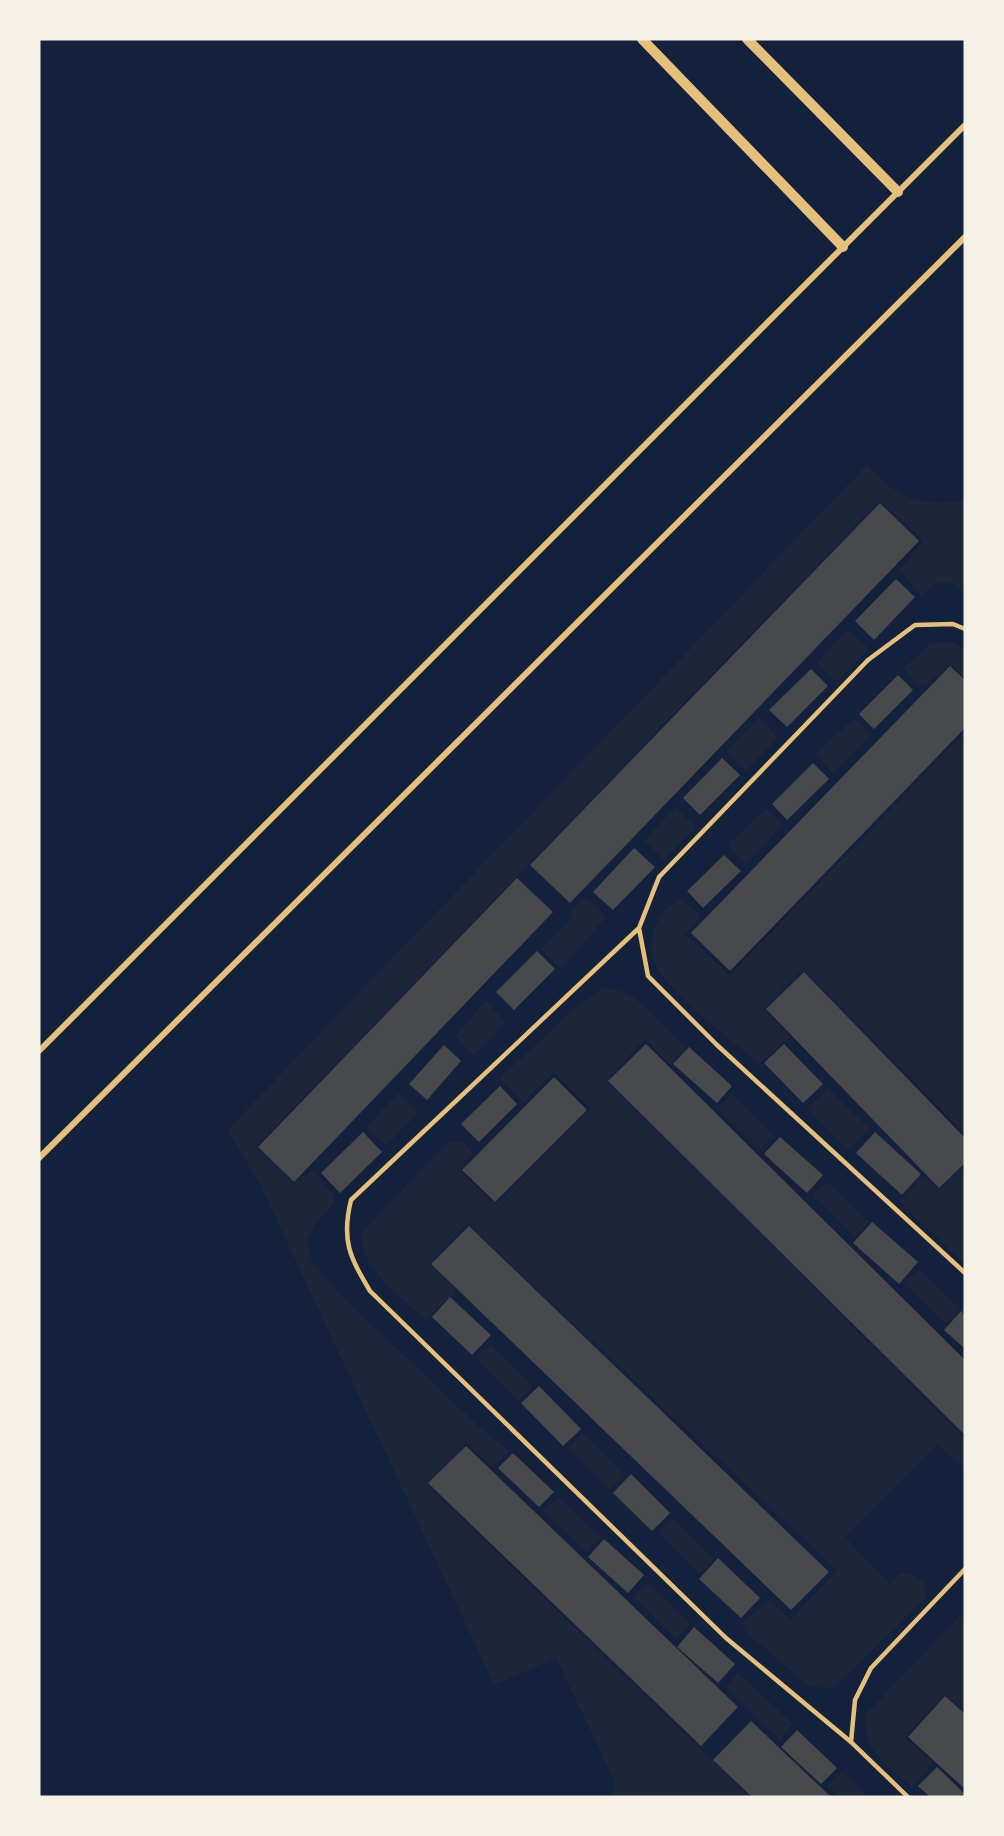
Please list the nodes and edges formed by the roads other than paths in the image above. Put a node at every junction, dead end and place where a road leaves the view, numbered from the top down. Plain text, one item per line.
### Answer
1 (642, 39) edge
2 (747, 39) edge
3 (965, 125) edge
4 (898, 192) junction
5 (964, 239) edge
6 (843, 247) junction
7 (965, 629) edge
8 (639, 928) junction
9 (39, 1051) edge
10 (39, 1158) edge
11 (965, 1273) edge
12 (965, 1569) edge
13 (851, 1742) junction
14 (908, 1797) edge

1 - 6 street
2 - 4 street
3 - 4 street
4 - 6 street
5 - 10 street
6 - 9 street
7 - 8 lane
8 - 11 lane
8 - 13 lane
12 - 13 lane
13 - 14 lane

